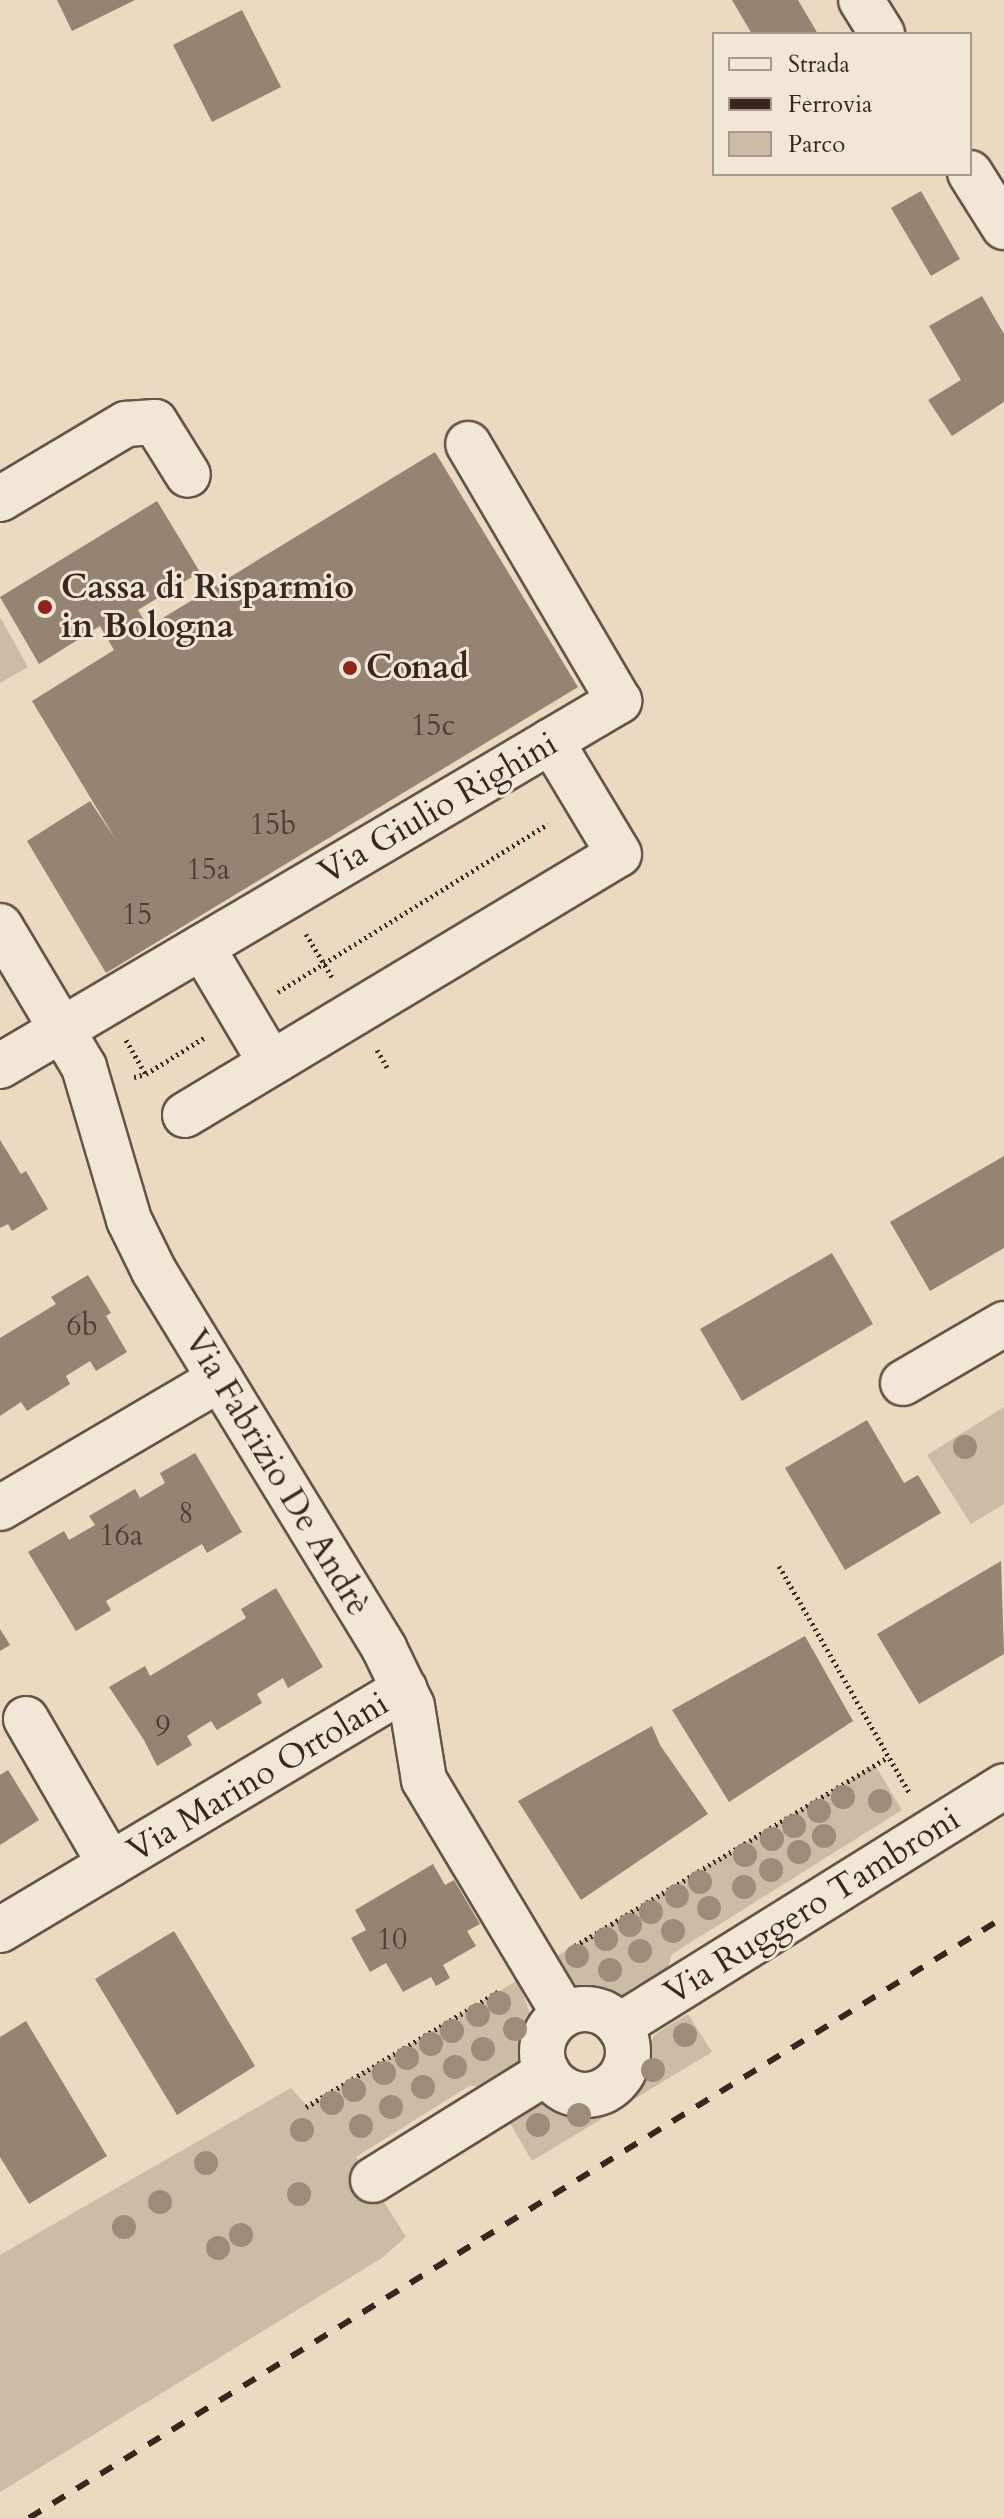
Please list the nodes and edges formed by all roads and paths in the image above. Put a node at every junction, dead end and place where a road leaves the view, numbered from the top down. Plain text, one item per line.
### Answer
1 (861, 0) edge
2 (881, 32) edge
3 (972, 176) edge
4 (1004, 227) edge
5 (468, 444) dead end
6 (188, 475) dead end
7 (0, 499) edge
8 (551, 741) junction
9 (586, 800) junction
10 (284, 898) junction
11 (0, 926) edge
12 (202, 947) junction
13 (324, 963) junction
14 (354, 1013) junction
15 (242, 1014) junction
16 (62, 1029) junction
17 (271, 1063) junction
18 (0, 1066) edge
19 (387, 1067) dead end
20 (91, 1088) junction
21 (185, 1115) dead end
22 (1004, 1324) edge
23 (220, 1379) junction
24 (903, 1383) dead end
25 (0, 1508) edge
26 (779, 1566) dead end
27 (405, 1689) junction
28 (26, 1719) dead end
29 (888, 1757) junction
30 (1004, 1786) edge
31 (932, 1831) junction
32 (110, 1864) junction
33 (0, 1930) edge
34 (537, 1968) junction
35 (564, 2014) junction
36 (619, 2026) junction
37 (547, 2072) junction
38 (306, 2107) dead end
39 (373, 2180) dead end

1 - 2 street
3 - 4 street
5 - 8 street, Via Giulio Righini
6 - 7 street
8 - 9 street
8 - 10 street, Via Giulio Righini
9 - 13 path
9 - 14 street
10 - 12 street, Via Giulio Righini
10 - 13 path
11 - 16 street, Via Fabrizio De Andrè
12 - 15 street
12 - 16 street, Via Giulio Righini
13 - 14 path
13 - 15 path
14 - 17 street
14 - 19 path
15 - 17 street
15 - 20 path
16 - 18 street, Via Giulio Righini
16 - 20 street, Via Fabrizio De Andrè
17 - 21 street
20 - 23 street, Via Fabrizio De Andrè
22 - 24 street
23 - 25 street
23 - 27 street, Via Fabrizio De Andrè
26 - 29 path
27 - 32 street, Via Marino Ortolani
27 - 34 street, Via Fabrizio De Andrè
28 - 32 street, Via Marino Ortolani
29 - 31 path
29 - 34 path
30 - 31 street, Via Ruggero Tambroni
31 - 36 street, Via Ruggero Tambroni
32 - 33 street, Via Marino Ortolani
34 - 35 street, Via Fabrizio De Andrè
34 - 38 path
35 - 36 street
35 - 37 street
36 - 37 street
37 - 39 street

